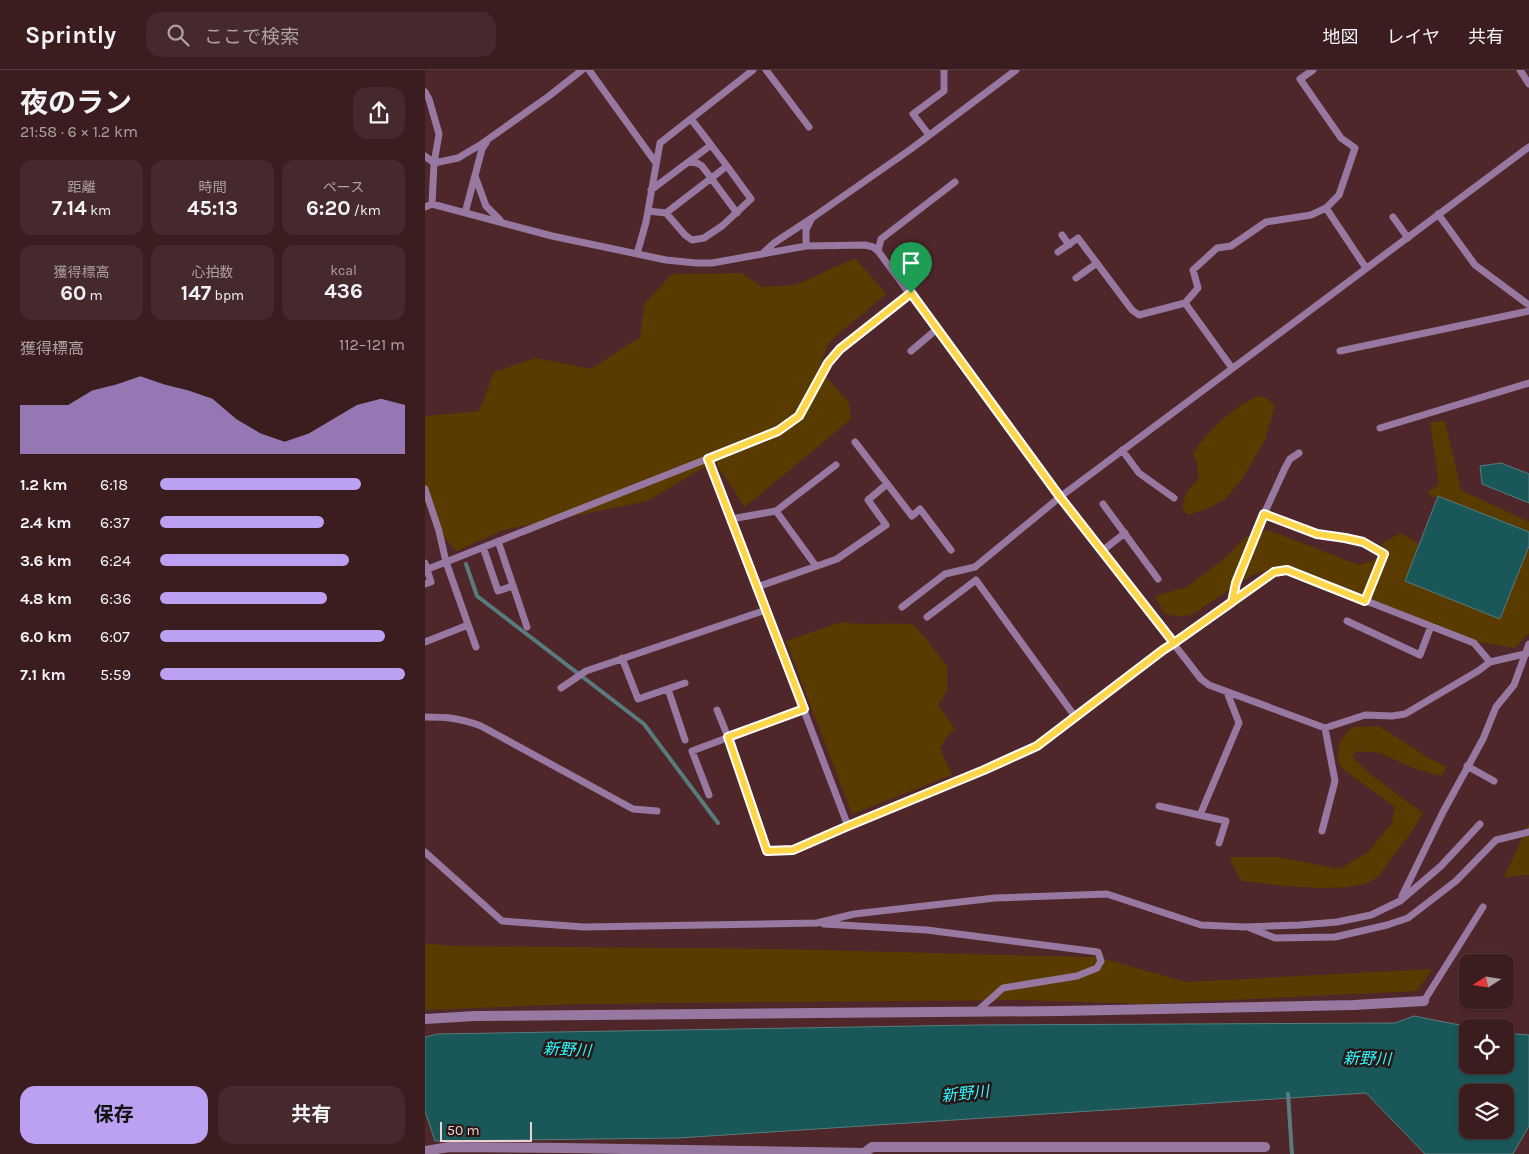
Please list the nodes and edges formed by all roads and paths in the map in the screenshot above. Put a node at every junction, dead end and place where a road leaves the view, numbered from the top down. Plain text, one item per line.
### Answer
1 (583, 70) edge
2 (589, 70) edge
3 (766, 70) edge
4 (944, 70) edge
5 (1017, 70) edge
6 (1313, 70) edge
7 (1519, 70) edge
8 (749, 71) edge
9 (1529, 84) edge
10 (425, 92) edge
11 (691, 119) junction
12 (809, 127) dead end
13 (929, 135) junction
14 (487, 140) junction
15 (711, 145) junction
16 (1529, 147) edge
17 (425, 156) edge
18 (656, 162) junction
19 (689, 162) junction
20 (434, 163) junction
21 (727, 166) junction
22 (475, 175) junction
23 (711, 178) junction
24 (955, 182) dead end
25 (651, 190) junction
26 (428, 206) edge
27 (1327, 208) junction
28 (648, 211) junction
29 (737, 212) junction
30 (465, 213) junction
31 (666, 213) junction
32 (1438, 214) junction
33 (1393, 217) dead end
34 (812, 218) junction
35 (502, 222) junction
36 (1062, 235) dead end
37 (1407, 238) junction
38 (1069, 245) junction
39 (806, 246) junction
40 (878, 251) junction
41 (1058, 252) dead end
42 (637, 254) junction
43 (762, 254) junction
44 (1097, 263) junction
45 (1366, 268) junction
46 (1076, 278) dead end
47 (911, 293) junction
48 (1185, 303) junction
49 (1529, 305) edge
50 (1529, 311) edge
51 (937, 329) junction
52 (911, 351) dead end
53 (1340, 351) dead end
54 (1232, 368) junction
55 (1529, 383) edge
56 (1380, 428) dead end
57 (855, 442) dead end
58 (1122, 450) junction
59 (1299, 454) dead end
60 (708, 459) junction
61 (836, 465) dead end
62 (887, 484) junction
63 (425, 489) edge
64 (1060, 497) junction
65 (1174, 498) dead end
66 (1103, 504) dead end
67 (776, 511) junction
68 (1264, 514) junction
69 (731, 519) junction
70 (1125, 533) junction
71 (498, 541) junction
72 (483, 547) junction
73 (951, 550) dead end
74 (1102, 551) junction
75 (446, 562) junction
76 (426, 566) edge
77 (816, 566) junction
78 (1158, 579) dead end
79 (425, 584) edge
80 (513, 586) junction
81 (757, 587) junction
82 (1365, 601) junction
83 (1232, 602) junction
84 (901, 606) dead end
85 (766, 610) junction
86 (927, 618) dead end
87 (1347, 621) dead end
88 (469, 625) junction
89 (1431, 626) junction
90 (527, 627) dead end
91 (425, 642) edge
92 (1174, 643) junction
93 (1529, 644) edge
94 (477, 647) dead end
95 (1528, 653) edge
96 (622, 658) junction
97 (1490, 662) junction
98 (685, 683) dead end
99 (561, 688) dead end
100 (667, 689) junction
101 (1227, 692) junction
102 (804, 709) junction
103 (717, 710) dead end
104 (425, 717) edge
105 (1076, 718) junction
106 (1325, 728) junction
107 (728, 737) junction
108 (685, 740) dead end
109 (1467, 766) junction
110 (1494, 781) dead end
111 (709, 795) dead end
112 (1159, 806) dead end
113 (657, 811) dead end
114 (1200, 815) junction
115 (1480, 824) dead end
116 (848, 826) junction
117 (1322, 831) dead end
118 (1529, 832) edge
119 (1219, 844) dead end
120 (425, 852) edge
121 (1400, 901) junction
122 (1483, 906) dead end
123 (817, 923) junction
124 (1245, 927) junction
125 (1424, 1001) joint
126 (976, 1012) junction
127 (425, 1019) edge
128 (1265, 1147) dead end
129 (425, 1151) edge
130 (867, 1154) edge

1 - 14 lane
2 - 18 lane
3 - 12 lane
4 - 13 lane
5 - 13 lane
6 - 27 lane
7 - 9 lane
8 - 11 lane
10 - 20 lane
11 - 15 lane
11 - 18 lane
13 - 34 lane
14 - 20 lane
14 - 22 lane
15 - 19 lane
15 - 21 lane
16 - 32 lane
17 - 20 lane
18 - 25 lane
19 - 23 lane
19 - 25 lane
20 - 26 lane
21 - 23 lane
21 - 29 lane
22 - 30 lane
22 - 35 lane
23 - 29 lane
23 - 31 lane
24 - 40 lane
25 - 28 lane
26 - 30 lane
27 - 45 lane
27 - 48 lane
28 - 31 lane
28 - 42 lane
29 - 31 lane
30 - 35 lane
32 - 37 lane
32 - 49 lane
33 - 37 lane
34 - 39 lane
34 - 43 lane
35 - 42 lane
36 - 38 lane
37 - 45 lane
38 - 41 lane
38 - 44 lane
39 - 40 lane
39 - 43 lane
40 - 47 lane
42 - 43 lane
44 - 46 lane
44 - 48 lane
45 - 54 lane
47 - 51 lane
47 - 60 lane
48 - 54 lane
50 - 53 lane
51 - 52 lane
51 - 64 lane
54 - 58 lane
55 - 56 lane
57 - 62 lane
58 - 64 lane
58 - 65 lane
59 - 68 lane
60 - 69 lane
60 - 71 lane
61 - 67 lane
62 - 73 lane
62 - 77 lane
63 - 75 lane
64 - 74 lane
64 - 84 lane
66 - 70 lane
67 - 69 lane
67 - 77 lane
68 - 82 lane
68 - 83 lane
69 - 81 lane
70 - 74 lane
70 - 78 lane
71 - 72 lane
71 - 80 lane
72 - 75 lane
72 - 80 lane
74 - 92 lane
75 - 76 lane
75 - 88 lane
76 - 79 lane
77 - 81 lane
80 - 90 lane
81 - 85 lane
82 - 83 lane
82 - 89 lane
83 - 92 lane
85 - 96 lane
85 - 102 lane
86 - 105 lane
87 - 89 lane
88 - 91 lane
88 - 94 lane
89 - 97 lane
92 - 101 lane
92 - 105 lane
93 - 95 lane
95 - 97 lane
95 - 109 lane
96 - 99 lane
96 - 100 lane
97 - 106 lane
98 - 100 lane
100 - 108 lane
101 - 106 lane
101 - 114 lane
102 - 107 lane
102 - 116 lane
103 - 107 lane
104 - 113 lane
105 - 116 lane
106 - 117 lane
107 - 111 lane
107 - 116 lane
109 - 110 lane
109 - 121 lane
112 - 114 lane
114 - 119 lane
115 - 121 lane
118 - 124 lane
120 - 123 lane
121 - 124 lane
122 - 125 lane
123 - 124 lane
123 - 126 lane
125 - 126 street
126 - 127 street
128 - 130 street
129 - 130 street

